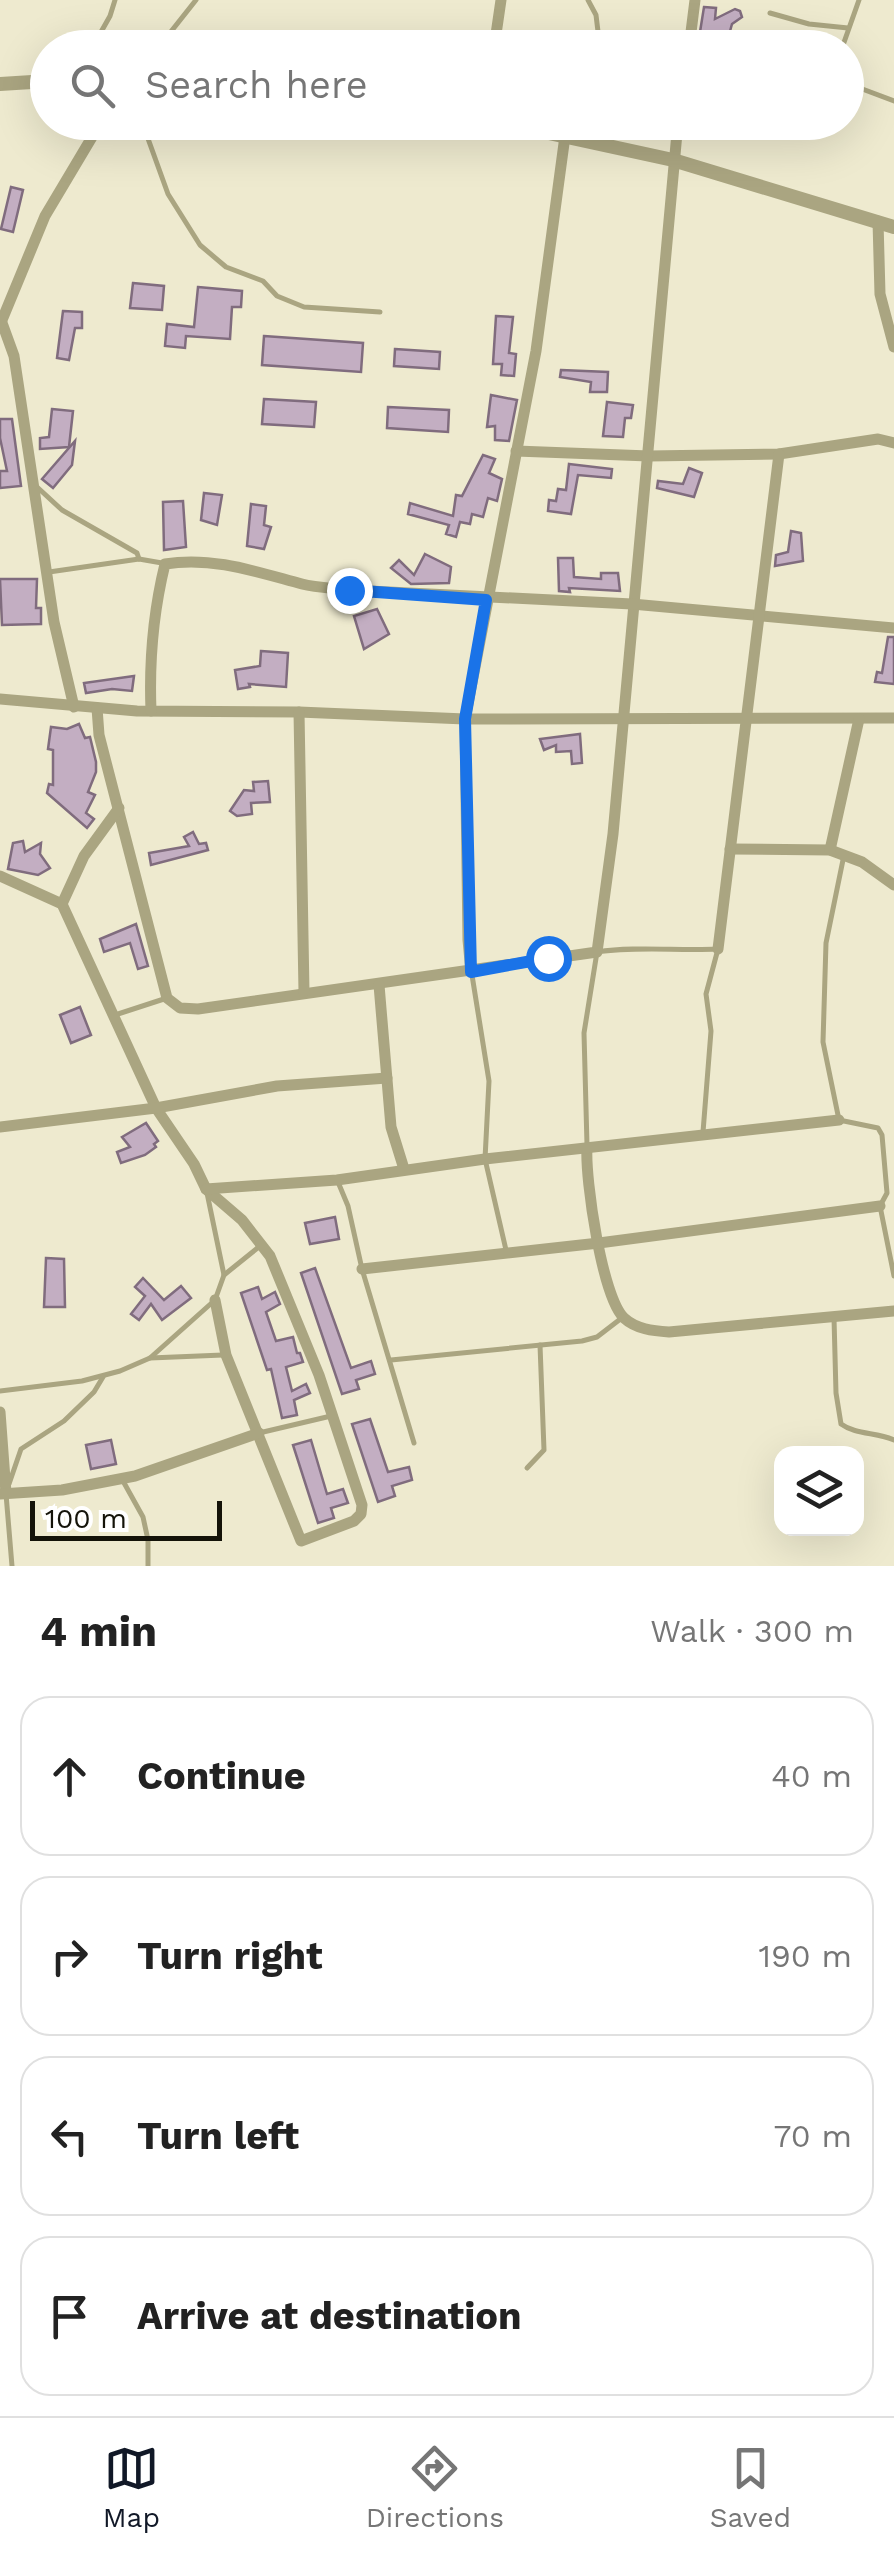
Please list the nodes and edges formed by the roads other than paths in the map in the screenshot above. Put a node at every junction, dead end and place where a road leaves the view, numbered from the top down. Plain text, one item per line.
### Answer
1 (114, 0) edge
2 (196, 0) edge
3 (502, 0) edge
4 (588, 0) edge
5 (695, 0) edge
6 (859, 0) edge
7 (770, 14) dead end
8 (848, 28) joint
9 (102, 30) edge
10 (172, 30) edge
11 (497, 30) edge
12 (598, 30) edge
13 (691, 30) edge
14 (30, 82) edge
15 (0, 84) edge
16 (864, 90) edge
17 (894, 101) edge
18 (90, 140) edge
19 (148, 140) edge
20 (564, 140) edge
21 (580, 140) edge
22 (676, 140) edge
23 (588, 142) joint
24 (674, 160) junction
25 (878, 221) junction
26 (894, 227) edge
27 (380, 312) dead end
28 (1, 324) edge
29 (894, 347) edge
30 (894, 443) edge
31 (516, 451) junction
32 (779, 454) junction
33 (649, 456) junction
34 (33, 484) junction
35 (139, 559) junction
36 (165, 564) junction
37 (46, 573) junction
38 (486, 600) junction
39 (633, 604) junction
40 (758, 616) junction
41 (894, 628) edge
42 (0, 699) edge
43 (74, 707) junction
44 (97, 708) junction
45 (150, 711) junction
46 (299, 712) junction
47 (894, 718) edge
48 (465, 719) junction
49 (860, 719) junction
50 (745, 720) junction
51 (622, 721) junction
52 (119, 808) junction
53 (730, 849) junction
54 (830, 850) junction
55 (844, 854) junction
56 (0, 876) edge
57 (894, 884) edge
58 (62, 904) junction
59 (718, 949) junction
60 (597, 952) junction
61 (471, 972) junction
62 (380, 984) junction
63 (304, 992) junction
64 (166, 998) junction
65 (111, 1016) junction
66 (387, 1078) junction
67 (156, 1108) junction
68 (839, 1120) junction
69 (0, 1128) edge
70 (703, 1135) junction
71 (587, 1148) junction
72 (484, 1160) junction
73 (404, 1169) junction
74 (337, 1180) junction
75 (206, 1189) junction
76 (880, 1206) junction
77 (598, 1244) junction
78 (262, 1245) junction
79 (506, 1253) junction
80 (362, 1268) junction
81 (224, 1276) junction
82 (894, 1276) edge
83 (216, 1300) junction
84 (894, 1311) edge
85 (623, 1317) junction
86 (834, 1318) junction
87 (540, 1346) junction
88 (226, 1354) junction
89 (150, 1358) junction
90 (391, 1360) junction
91 (103, 1377) junction
92 (0, 1391) edge
93 (0, 1412) edge
94 (334, 1415) junction
95 (259, 1433) junction
96 (894, 1440) edge
97 (414, 1443) dead end
98 (527, 1468) dead end
99 (122, 1479) junction
100 (3, 1493) edge
101 (12, 1566) edge
102 (148, 1566) edge

1 - 9 lane
2 - 10 lane
3 - 11 street
4 - 12 lane
5 - 13 street
6 - 8 lane
7 - 8 lane
14 - 15 street
16 - 17 lane
18 - 28 street
19 - 27 lane
20 - 31 street
21 - 23 street
22 - 24 street
23 - 24 street
24 - 25 street
24 - 33 street
25 - 26 street
25 - 29 street
28 - 34 street
30 - 32 street
31 - 33 street
31 - 38 street
32 - 33 street
32 - 40 street
33 - 39 street
34 - 35 lane
34 - 37 street
35 - 36 lane
35 - 37 lane
36 - 38 street
36 - 45 street
37 - 43 street
38 - 39 street
38 - 48 street
39 - 40 street
39 - 51 street
40 - 41 street
40 - 50 street
42 - 43 street
43 - 44 street
44 - 45 street
44 - 52 street
45 - 46 street
46 - 48 street
46 - 63 street
47 - 49 street
48 - 51 street
48 - 61 street
49 - 50 street
49 - 54 street
50 - 51 street
50 - 53 street
51 - 60 street
52 - 58 street
52 - 64 street
53 - 54 street
53 - 59 street
54 - 55 street
55 - 57 street
55 - 68 lane
56 - 58 street
58 - 65 street
59 - 60 lane
59 - 70 lane
60 - 61 street
60 - 71 lane
61 - 62 street
61 - 72 lane
62 - 63 street
62 - 66 street
63 - 64 street
64 - 65 lane
65 - 67 street
66 - 67 street
66 - 73 street
67 - 69 street
67 - 75 street
68 - 70 street
68 - 76 lane
70 - 71 street
71 - 72 street
71 - 77 street
72 - 73 street
72 - 79 lane
73 - 74 street
74 - 75 street
74 - 80 lane
75 - 78 street
75 - 81 lane
76 - 77 street
76 - 82 lane
77 - 79 street
77 - 85 street
78 - 81 lane
78 - 94 street
79 - 80 street
80 - 90 lane
81 - 83 lane
83 - 88 street
83 - 89 lane
84 - 86 street
85 - 86 street
85 - 87 lane
86 - 96 lane
87 - 90 lane
87 - 98 lane
88 - 89 lane
88 - 95 street
89 - 91 lane
90 - 97 lane
91 - 92 lane
91 - 100 lane
93 - 100 street
94 - 95 lane
94 - 95 street
95 - 99 street
99 - 100 street
99 - 102 lane
100 - 101 lane

